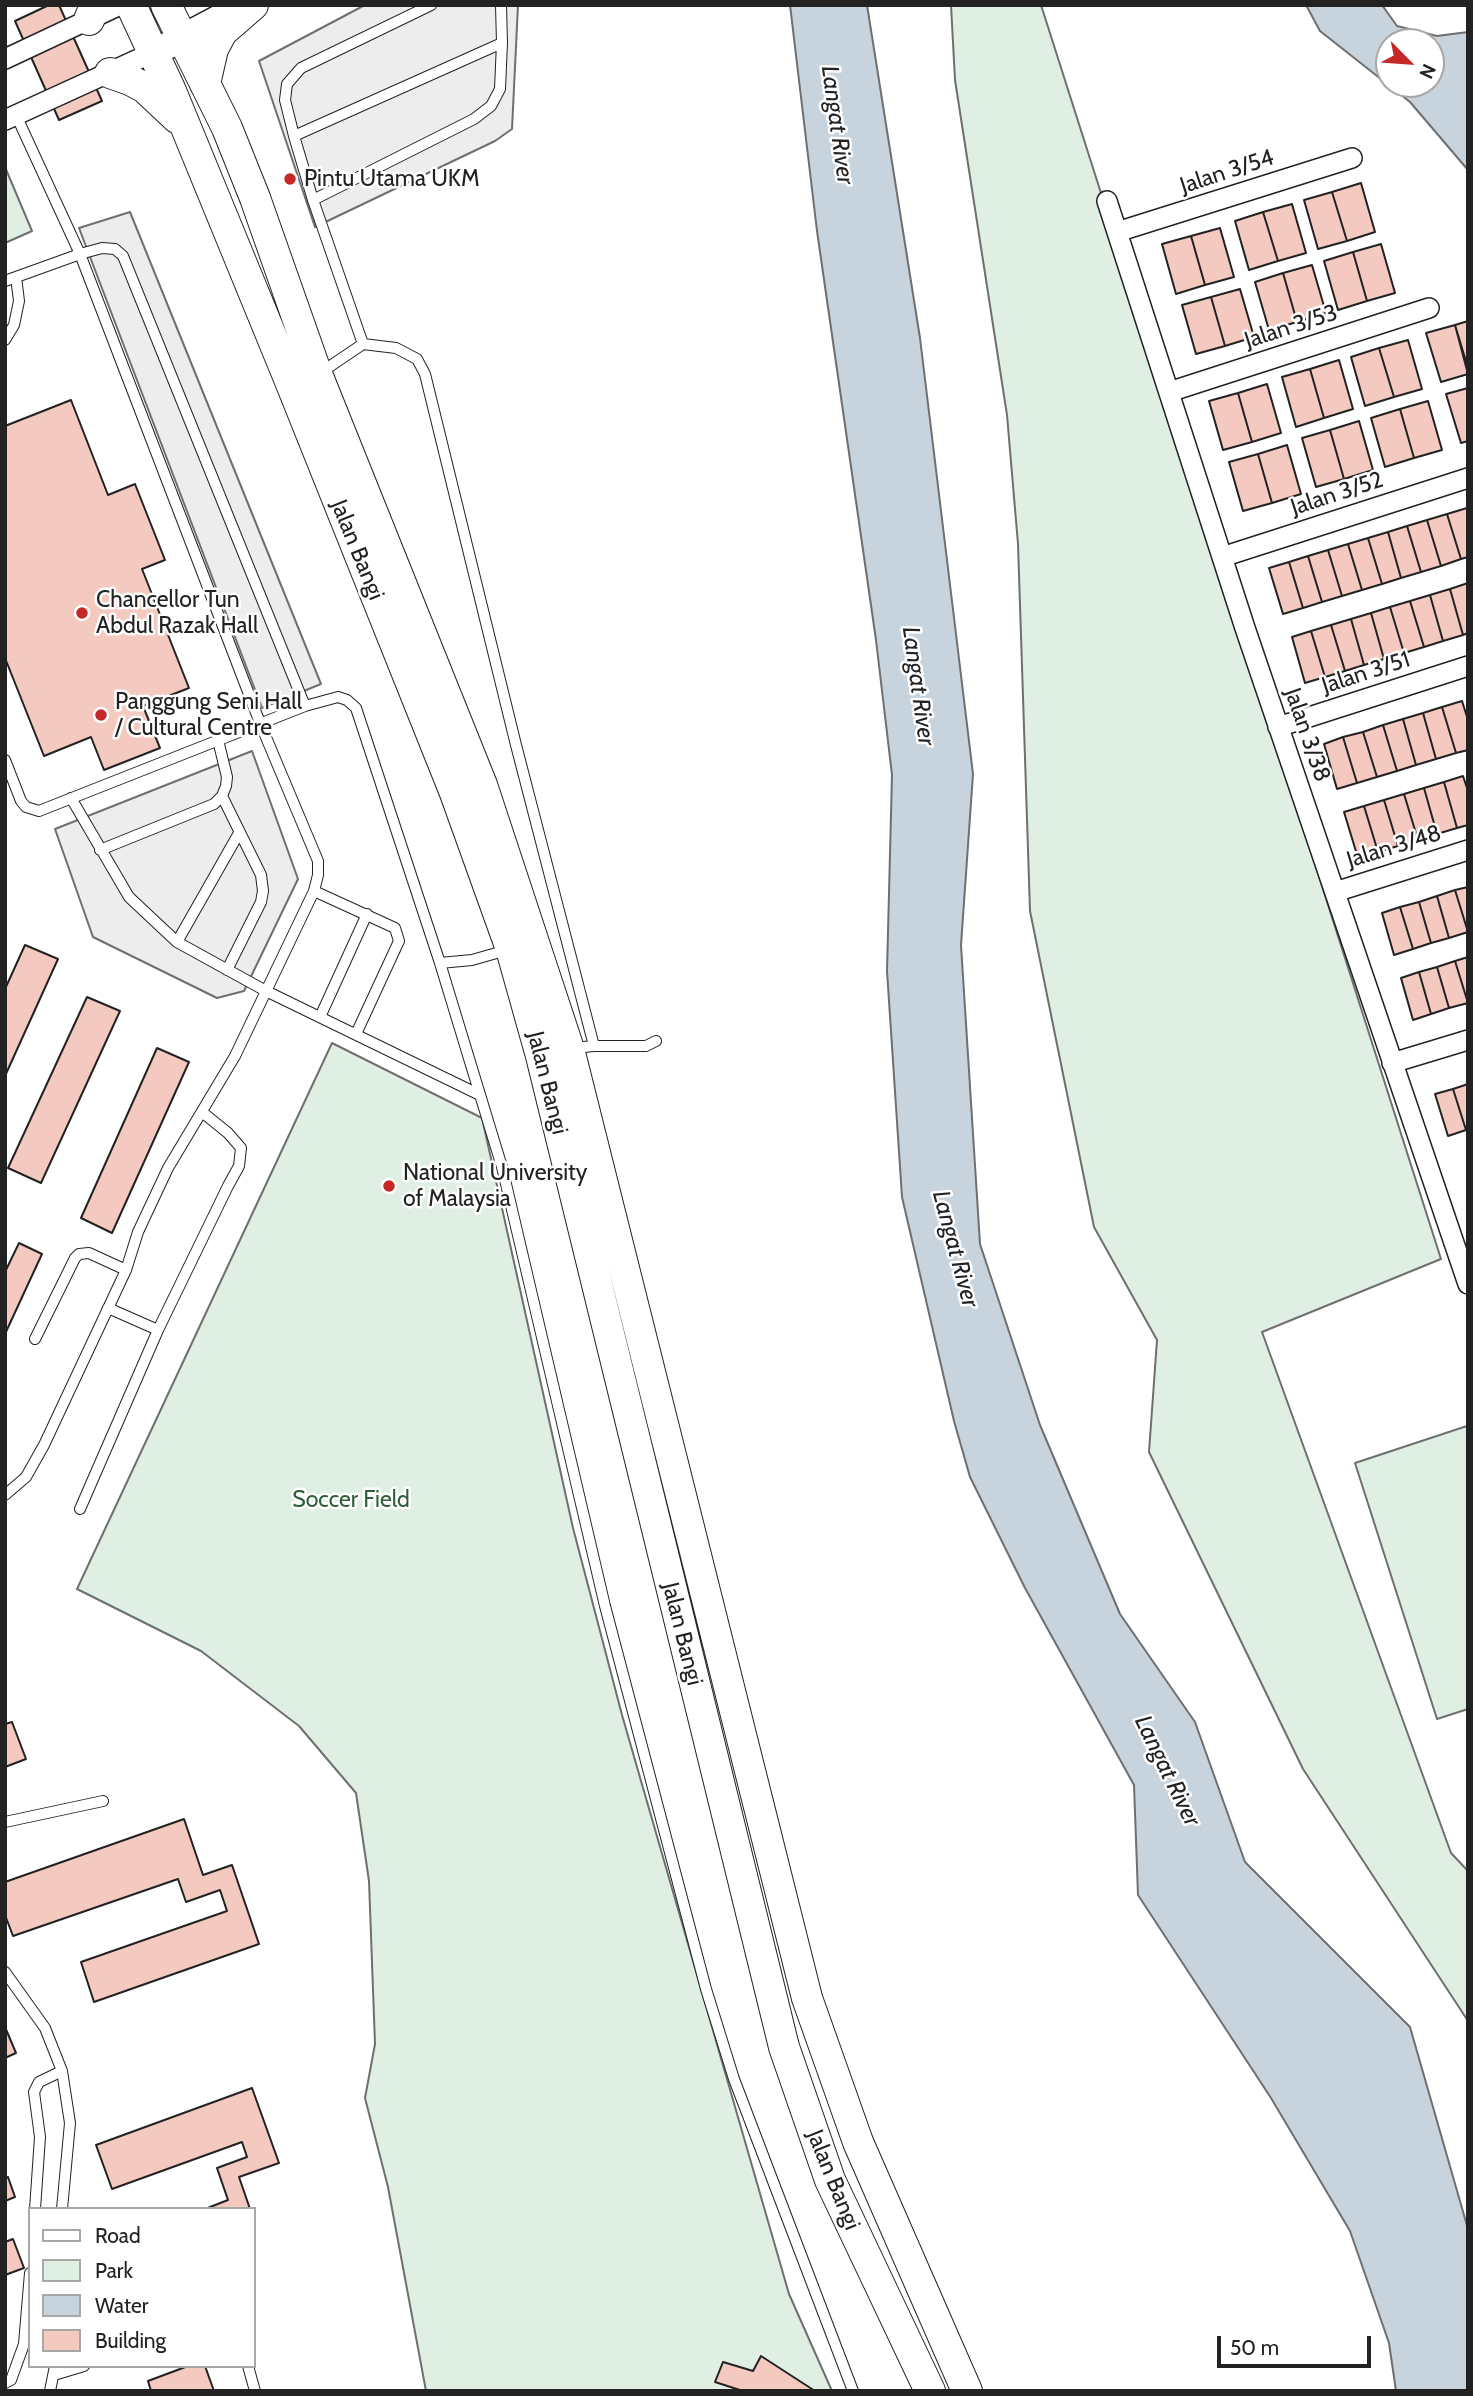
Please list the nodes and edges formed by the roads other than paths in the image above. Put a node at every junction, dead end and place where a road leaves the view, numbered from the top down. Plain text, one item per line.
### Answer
1 (120, 5) edge
2 (131, 5) edge
3 (166, 5) edge
4 (244, 5) edge
5 (253, 5) edge
6 (431, 5) edge
7 (501, 5) edge
8 (92, 13) edge
9 (183, 39) junction
10 (502, 43) junction
11 (154, 52) junction
12 (5, 60) edge
13 (110, 73) junction
14 (205, 84) junction
15 (10, 117) edge
16 (183, 123) junction
17 (294, 136) junction
18 (1352, 158) dead end
19 (313, 200) junction
20 (1107, 201) dead end
21 (1117, 232) junction
22 (80, 254) junction
23 (10, 279) edge
24 (1429, 308) dead end
25 (5, 340) edge
26 (363, 344) junction
27 (317, 374) junction
28 (1169, 392) junction
29 (1468, 478) edge
30 (1222, 557) junction
31 (1468, 666) edge
32 (305, 706) junction
33 (260, 723) junction
34 (1278, 727) junction
35 (218, 740) junction
36 (5, 760) edge
37 (222, 796) junction
38 (71, 799) junction
39 (239, 834) junction
40 (100, 850) junction
41 (1468, 850) edge
42 (314, 891) junction
43 (1335, 892) junction
44 (367, 914) junction
45 (177, 942) junction
46 (511, 949) junction
47 (440, 963) junction
48 (226, 970) junction
49 (266, 991) junction
50 (320, 1017) junction
51 (356, 1034) junction
52 (1468, 1040) edge
53 (656, 1041) dead end
54 (582, 1047) junction
55 (1392, 1063) junction
56 (480, 1095) junction
57 (202, 1112) junction
58 (1461, 1240) edge
59 (126, 1270) junction
60 (1468, 1284) edge
61 (108, 1308) junction
62 (158, 1330) junction
63 (35, 1339) dead end
64 (5, 1495) edge
65 (80, 1509) dead end
66 (103, 1801) dead end
67 (5, 1822) edge
68 (5, 1972) edge
69 (62, 2071) junction
70 (35, 2207) edge
71 (62, 2207) edge
72 (28, 2297) edge
73 (72, 2368) edge
74 (249, 2368) edge
75 (55, 2371) edge
76 (5, 2383) edge
77 (50, 2391) edge
78 (255, 2391) edge
79 (853, 2391) edge
80 (930, 2391) edge
81 (967, 2391) edge

1 - 8 street
2 - 11 main road, Jalan Bangi
3 - 9 main road, Jalan Bangi
4 - 9 main road
5 - 14 main road
6 - 17 lane
7 - 10 lane
8 - 12 street
9 - 11 main road
9 - 14 main road, Jalan Bangi
10 - 17 lane
10 - 19 lane
11 - 13 street
11 - 16 main road, Jalan Bangi
13 - 15 street
13 - 16 main road
14 - 27 main road, Jalan Bangi
15 - 22 lane
16 - 46 main road, Jalan Bangi
17 - 19 lane
18 - 21 street, Jalan 3/54
19 - 26 lane
20 - 21 street, Jalan 3/38
21 - 28 street, Jalan 3/38
22 - 23 lane
22 - 32 lane
22 - 33 lane
23 - 25 lane
24 - 28 street, Jalan 3/53
26 - 27 lane
26 - 54 lane
27 - 54 main road, Jalan Bangi
28 - 30 street, Jalan 3/38
29 - 30 street, Jalan 3/52
30 - 34 street, Jalan 3/38
31 - 34 street, Jalan 3/51
32 - 33 lane
32 - 47 lane
33 - 35 lane
33 - 42 lane
34 - 43 street, Jalan 3/38
35 - 37 lane
35 - 38 lane
36 - 38 lane
37 - 39 lane
37 - 40 lane
38 - 40 lane
39 - 45 lane
39 - 48 lane
40 - 45 lane
41 - 43 street, Jalan 3/48
42 - 44 lane
42 - 49 lane
43 - 55 street, Jalan 3/38
44 - 50 lane
44 - 51 lane
45 - 48 lane
46 - 47 lane
46 - 80 main road, Jalan Bangi
47 - 56 lane
48 - 49 lane
49 - 50 lane
49 - 57 lane
50 - 51 lane
51 - 56 lane
52 - 55 street
53 - 54 lane
54 - 81 main road, Jalan Bangi
55 - 58 street, Jalan 3/38
56 - 79 lane
57 - 59 lane
57 - 62 lane
58 - 60 street, Jalan 3/38
59 - 61 lane
59 - 63 lane
61 - 62 lane
61 - 64 lane
62 - 65 lane
66 - 67 lane
68 - 69 lane
69 - 70 lane
69 - 71 lane
72 - 76 lane
73 - 75 lane
74 - 78 lane
75 - 77 lane

